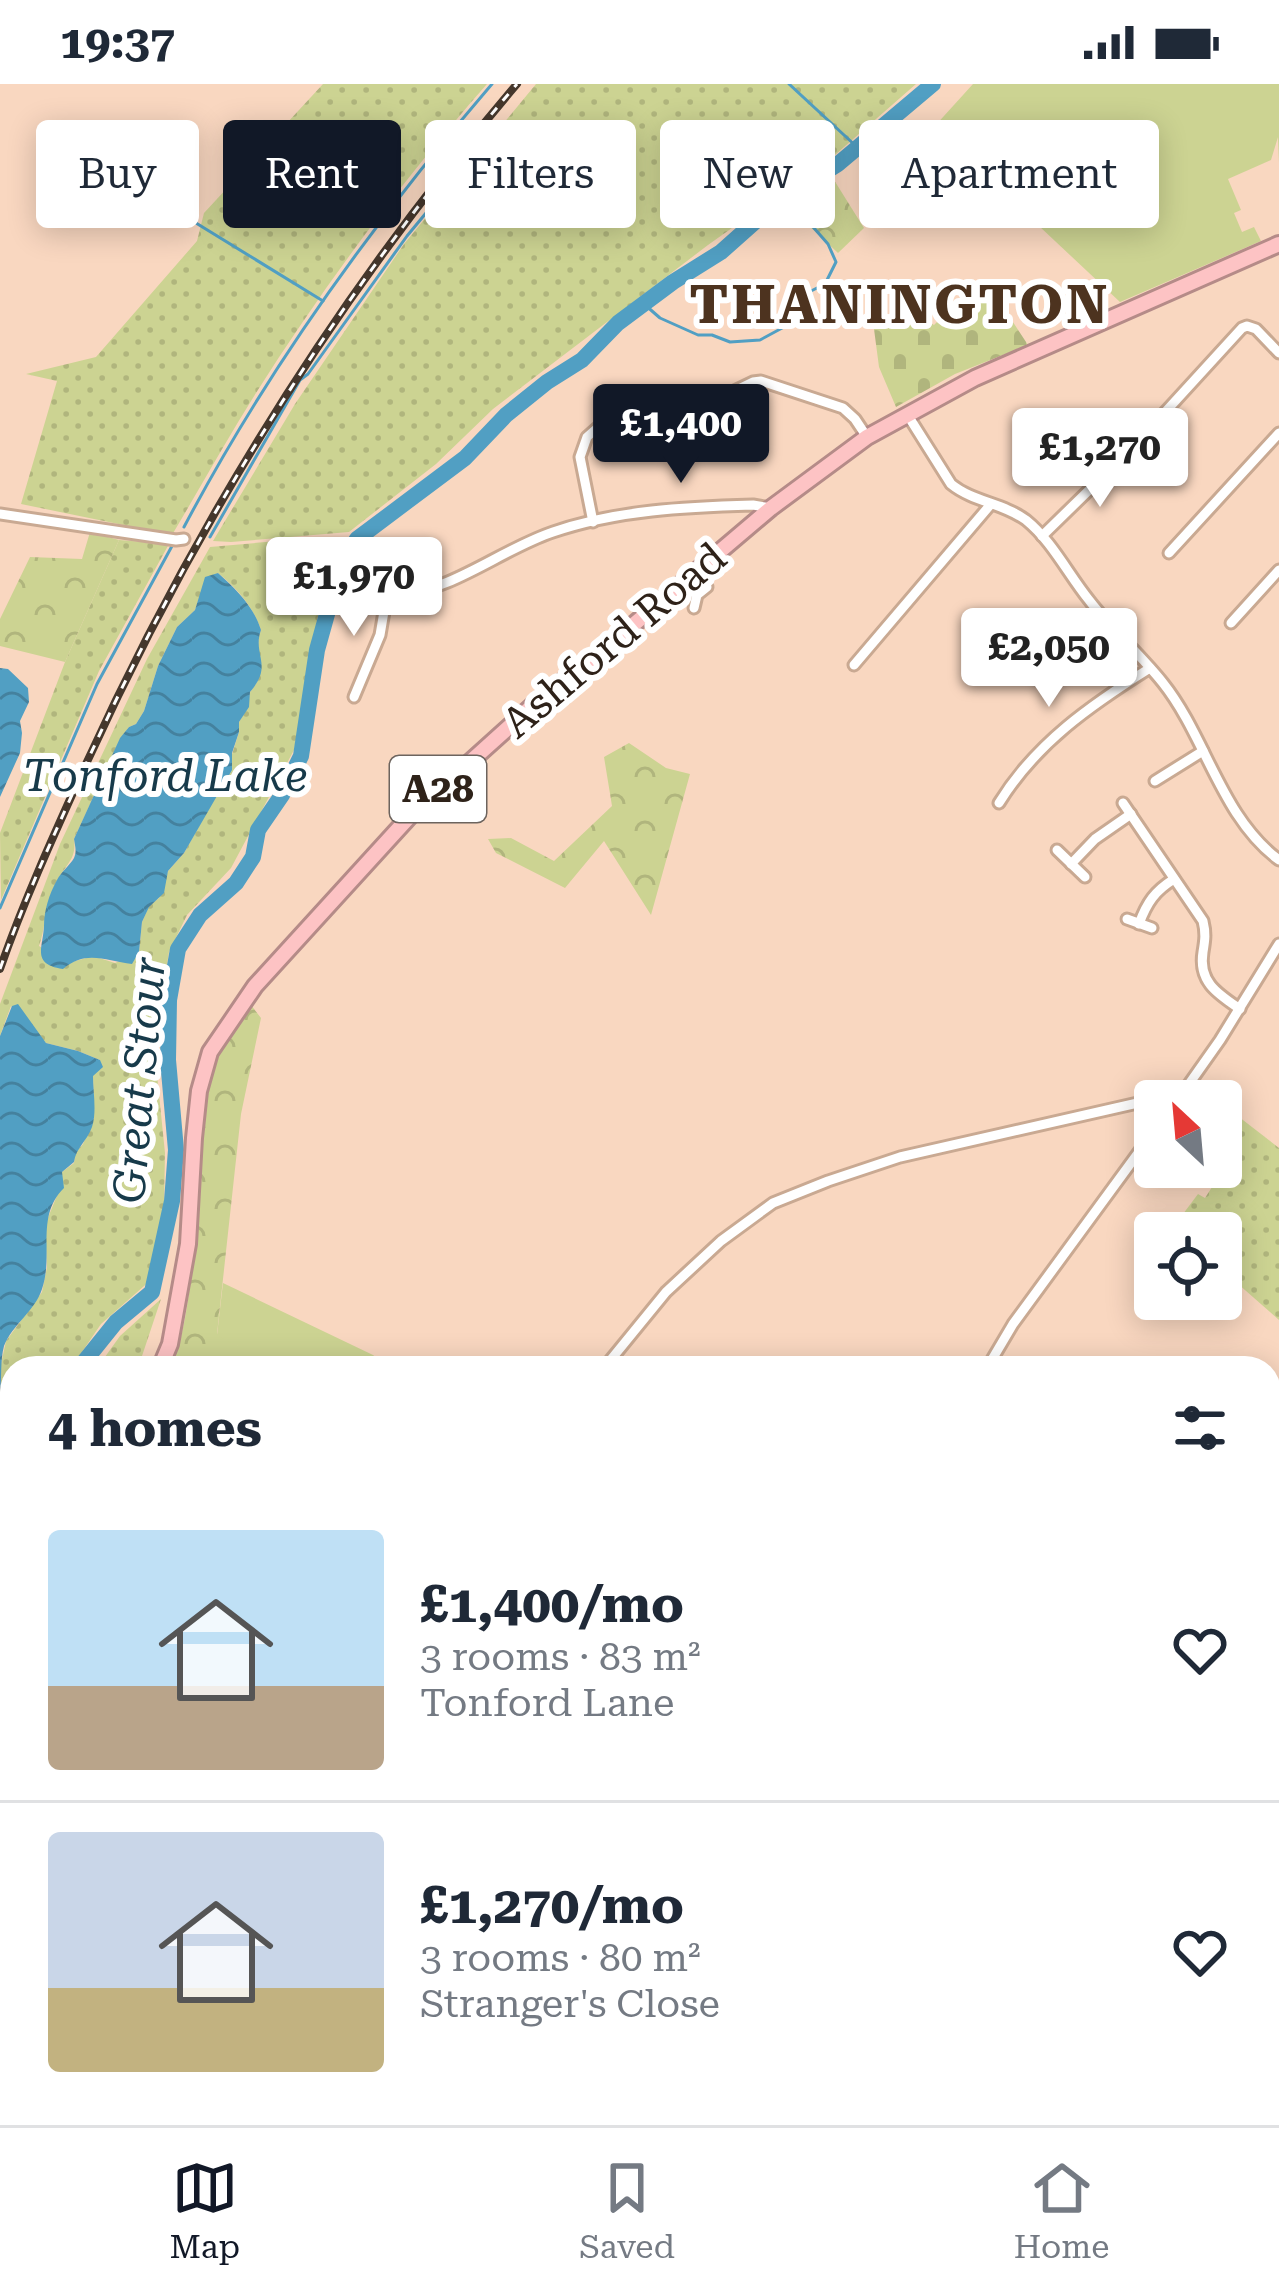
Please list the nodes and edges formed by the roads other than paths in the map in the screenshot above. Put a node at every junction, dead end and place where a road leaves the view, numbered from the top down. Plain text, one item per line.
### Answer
1 (1279, 244) edge
2 (1279, 353) edge
3 (907, 414) junction
4 (1157, 421) dead end
5 (1279, 433) edge
6 (867, 437) junction
7 (1127, 452) dead end
8 (991, 504) junction
9 (771, 508) junction
10 (0, 514) edge
11 (592, 522) junction
12 (1042, 536) junction
13 (184, 539) dead end
14 (1169, 553) dead end
15 (363, 570) dead end
16 (1279, 570) edge
17 (707, 586) dead end
18 (387, 594) junction
19 (694, 608) dead end
20 (1235, 619) dead end
21 (1112, 628) junction
22 (1077, 660) dead end
23 (854, 664) dead end
24 (1150, 668) junction
25 (354, 697) dead end
26 (1203, 752) junction
27 (1155, 781) dead end
28 (999, 803) dead end
29 (1124, 803) dead end
30 (1131, 814) junction
31 (1057, 850) dead end
32 (1279, 860) edge
33 (1071, 864) junction
34 (1085, 877) dead end
35 (1174, 879) junction
36 (1127, 920) dead end
37 (1139, 924) junction
38 (1152, 928) dead end
39 (1279, 944) edge
40 (1240, 1009) junction
41 (1191, 1080) edge
42 (1134, 1104) edge
43 (1134, 1159) edge
44 (165, 1356) edge
45 (614, 1356) edge
46 (994, 1356) edge

1 - 3 highway, A28
2 - 4 street
3 - 6 highway, A28
3 - 8 street
5 - 14 street
6 - 9 highway, Ashford Road / A28
6 - 11 street
7 - 12 street
8 - 12 street
8 - 23 street
9 - 11 street
9 - 44 highway, Ashford Road / A28
10 - 13 street
11 - 18 street
12 - 21 street
15 - 18 street
16 - 20 street
17 - 19 street
18 - 25 street
21 - 22 street
21 - 24 street
24 - 26 street
24 - 28 street
26 - 27 street
26 - 32 street
29 - 30 street
30 - 33 street
30 - 35 street
31 - 33 street
33 - 34 street
35 - 37 street
35 - 40 street
36 - 37 street
37 - 38 street
39 - 40 street
40 - 41 street
42 - 45 street
43 - 46 street

